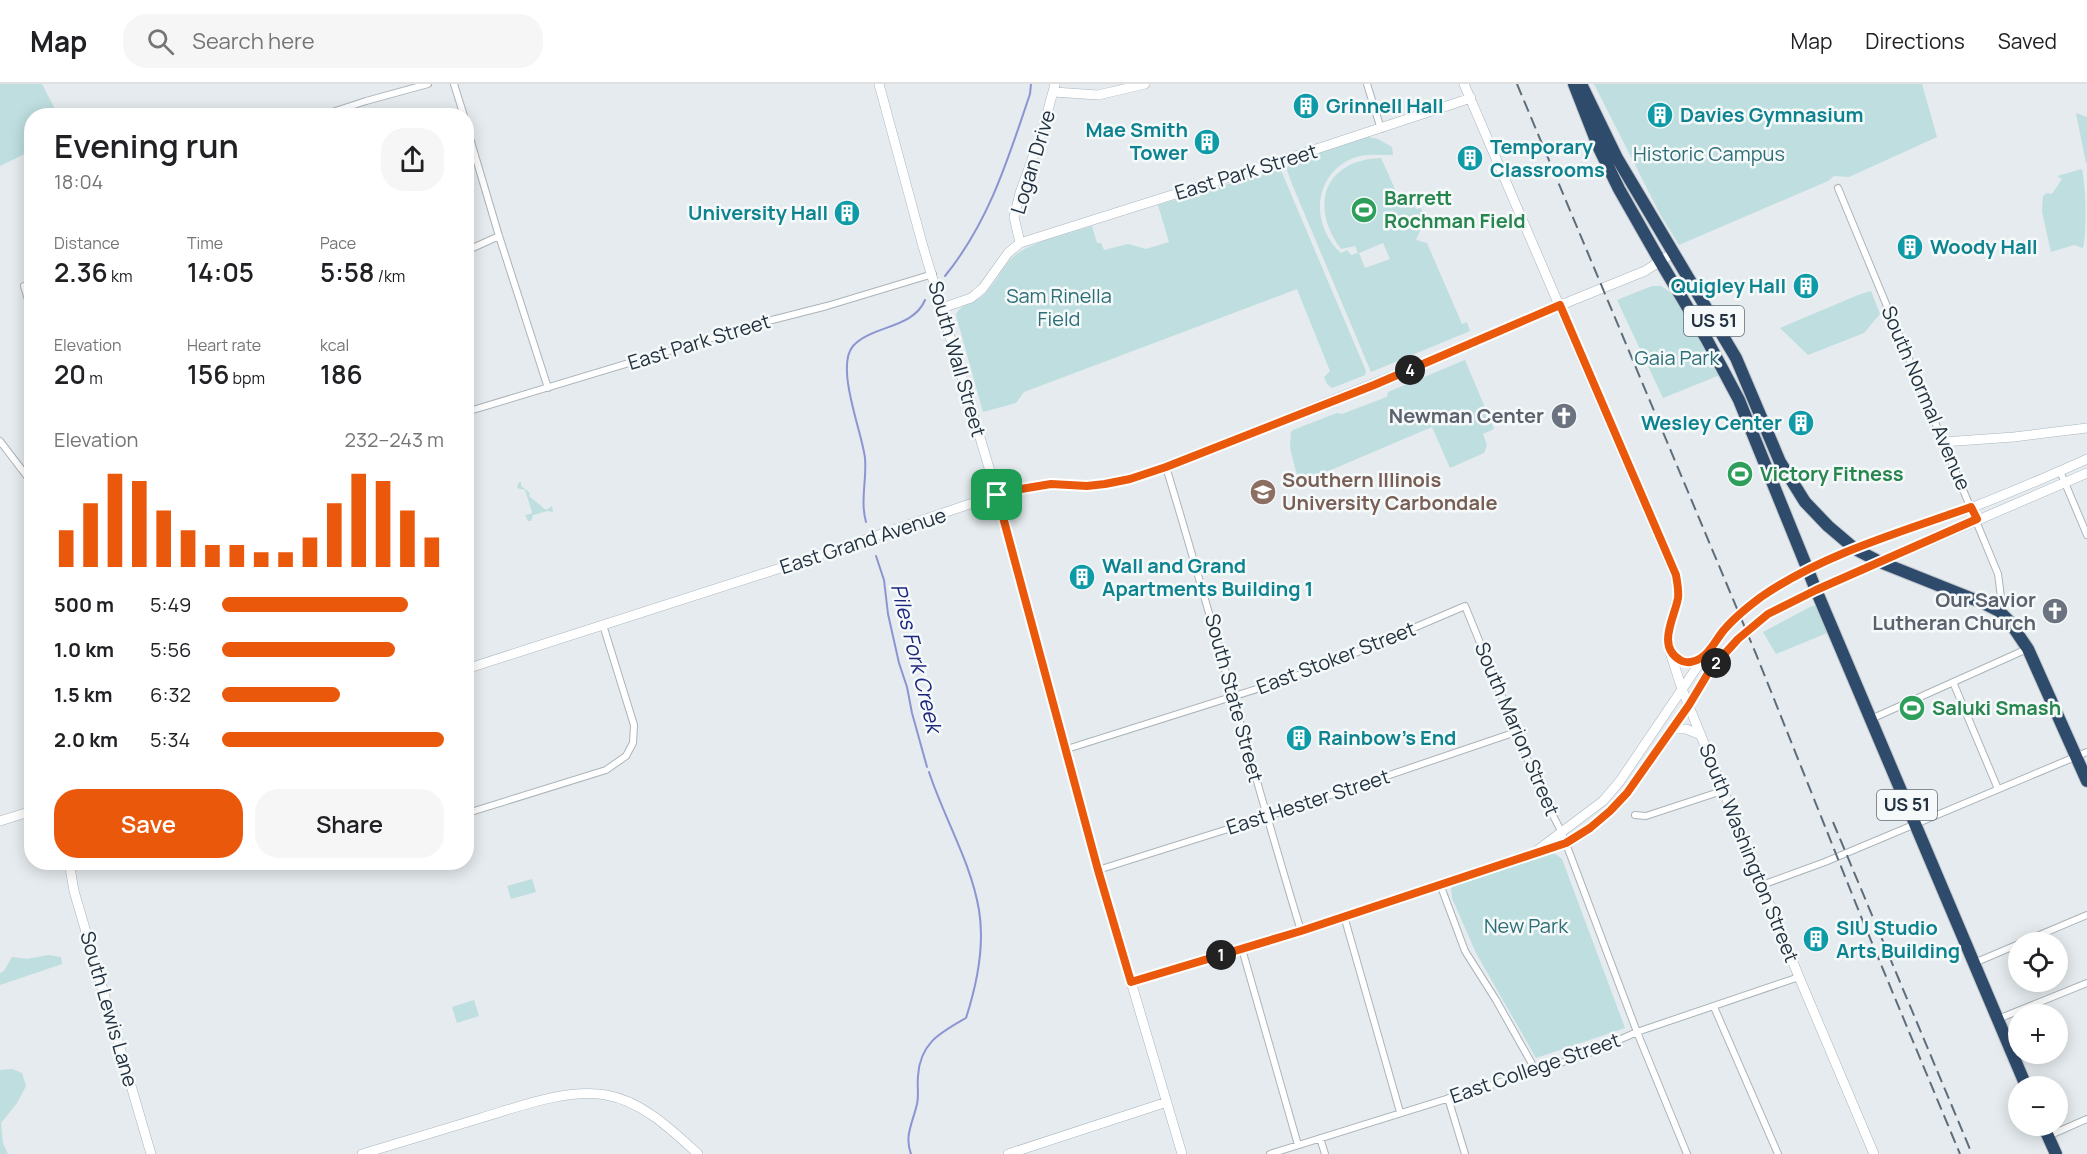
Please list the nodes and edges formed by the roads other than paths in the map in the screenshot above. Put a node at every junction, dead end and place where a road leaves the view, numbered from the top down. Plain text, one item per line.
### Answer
1 (428, 84) edge
2 (454, 84) edge
3 (879, 84) edge
4 (1144, 84) edge
5 (1367, 84) edge
6 (1464, 84) edge
7 (1574, 84) edge
8 (1581, 84) edge
9 (1054, 88) edge
10 (1471, 98) junction
11 (344, 108) edge
12 (462, 108) edge
13 (1381, 129) junction
14 (474, 152) edge
15 (1838, 188) dead end
16 (499, 236) junction
17 (1020, 243) junction
18 (474, 247) edge
19 (1673, 253) junction
20 (1660, 261) junction
21 (933, 274) junction
22 (1560, 305) junction
23 (942, 308) junction
24 (548, 388) junction
25 (474, 410) edge
26 (2087, 428) edge
27 (0, 441) edge
28 (1943, 442) junction
29 (2087, 459) edge
30 (1166, 467) junction
31 (2060, 471) junction
32 (24, 472) edge
33 (2087, 473) edge
34 (2065, 482) junction
35 (997, 495) junction
36 (1971, 507) junction
37 (1977, 519) junction
38 (2087, 535) edge
39 (1856, 549) junction
40 (1880, 562) junction
41 (1808, 570) junction
42 (1816, 590) junction
43 (1465, 606) joint
44 (1999, 612) junction
45 (603, 625) junction
46 (1669, 649) junction
47 (2028, 649) junction
48 (1703, 658) junction
49 (474, 666) edge
50 (1953, 682) junction
51 (1682, 689) junction
52 (1234, 697) junction
53 (1689, 705) junction
54 (1871, 719) junction
55 (1672, 729) junction
56 (1516, 732) junction
57 (1701, 735) junction
58 (1067, 749) junction
59 (2082, 754) edge
60 (2087, 781) edge
61 (1998, 789) junction
62 (1722, 791) junction
63 (474, 811) edge
64 (24, 814) edge
65 (1635, 815) dead end
66 (1266, 817) junction
67 (0, 821) edge
68 (1915, 824) junction
69 (1562, 833) junction
70 (1566, 843) junction
71 (1531, 855) junction
72 (70, 870) edge
73 (1098, 870) junction
74 (1440, 884) junction
75 (1762, 885) junction
76 (2087, 915) edge
77 (1344, 916) junction
78 (1301, 931) junction
79 (2047, 932) edge
80 (1242, 949) junction
81 (2008, 949) edge
82 (1974, 963) junction
83 (1799, 977) junction
84 (1131, 982) junction
85 (2087, 983) edge
86 (1714, 1007) junction
87 (1998, 1019) junction
88 (1637, 1032) junction
89 (1536, 1071) junction
90 (2022, 1076) edge
91 (1448, 1098) junction
92 (1167, 1102) junction
93 (1400, 1113) junction
94 (2087, 1119) edge
95 (2068, 1124) edge
96 (2047, 1136) edge
97 (1320, 1138) junction
98 (1298, 1145) junction
99 (151, 1154) edge
100 (362, 1154) edge
101 (698, 1154) edge
102 (1008, 1154) edge
103 (1182, 1154) edge
104 (1270, 1154) edge
105 (1324, 1154) edge
106 (1465, 1154) edge
107 (1688, 1154) edge
108 (1778, 1154) edge
109 (1874, 1154) edge
110 (2056, 1154) edge

1 - 11 street
2 - 12 street
3 - 21 street, South Wall Street
4 - 9 street
5 - 13 street
6 - 10 street, South Washington Street
7 - 20 highway, US 51
8 - 19 highway, US 51
9 - 17 street, Logan Drive
10 - 13 street, East Park Street
10 - 22 street, South Washington Street
13 - 17 street, East Park Street
14 - 16 street
15 - 28 street, South Normal Avenue
16 - 18 street
16 - 24 street
17 - 23 street, Logan Drive
19 - 20 street, East Grand Avenue
19 - 39 highway, US 51
20 - 22 street, East Grand Avenue
20 - 41 highway, US 51
21 - 23 street, South Wall Street
21 - 24 street, East Park Street
22 - 30 street, East Grand Avenue
22 - 46 street, South Washington Street
23 - 35 street, South Wall Street
24 - 25 street, East Park Street
26 - 28 street
27 - 32 street
28 - 36 street, South Normal Avenue
29 - 31 street
30 - 35 street, East Grand Avenue
30 - 52 street, South State Street
31 - 34 street
31 - 36 street
33 - 34 street
34 - 37 street
34 - 38 street
35 - 45 street, East Grand Avenue
35 - 58 street, South Wall Street
36 - 37 street, South Normal Avenue
36 - 39 street
37 - 40 street
37 - 44 street, South Normal Avenue
39 - 40 highway, US 51
39 - 41 street
40 - 42 street
40 - 44 highway, US 51
41 - 42 highway, US 51
41 - 48 street
42 - 53 street
42 - 54 highway, US 51
43 - 52 street, East Stoker Street
43 - 56 street, South Marion Street
44 - 47 highway, US 51
45 - 49 street, East Grand Avenue
45 - 63 street
46 - 48 street
46 - 51 street, South Washington Street
47 - 50 street
47 - 59 highway, US 51
48 - 51 street
50 - 54 street
50 - 61 street
51 - 53 street, South Washington Street
51 - 69 street
52 - 58 street, East Stoker Street
52 - 66 street, South State Street
53 - 55 street
53 - 57 street, South Washington Street
54 - 68 highway, US 51
55 - 57 street
55 - 70 street
56 - 66 street, East Hester Street
56 - 69 street, South Marion Street
57 - 62 street, South Washington Street
58 - 73 street, South Wall Street
59 - 60 highway, US 51
59 - 61 street
61 - 68 street
62 - 65 street
62 - 75 street, South Washington Street
64 - 67 street
66 - 73 street, East Hester Street
66 - 78 street, South State Street
68 - 75 street
68 - 82 highway, US 51
69 - 70 street, South Marion Street
69 - 71 street
70 - 71 street
70 - 88 street, South Marion Street
71 - 74 street
72 - 99 street, South Lewis Lane
73 - 84 street, South Wall Street
74 - 77 street
74 - 89 street
75 - 83 street, South Washington Street
76 - 79 street
77 - 78 street
77 - 93 street
78 - 80 street
80 - 84 street
80 - 98 street
81 - 82 street
82 - 87 highway, US 51
83 - 86 street, East College Street
83 - 109 street, South Washington Street
84 - 92 street, South Wall Street
85 - 87 street
86 - 88 street, East College Street
86 - 108 street
87 - 90 highway, US 51
88 - 89 street, East College Street
88 - 107 street, South Marion Street
89 - 91 street, East College Street
91 - 93 street, East College Street
91 - 106 street
92 - 102 street
92 - 103 street, South Wall Street
93 - 97 street, East College Street
94 - 95 street
96 - 110 highway
97 - 98 street, East College Street
97 - 105 street
98 - 104 street, East College Street
100 - 101 street

